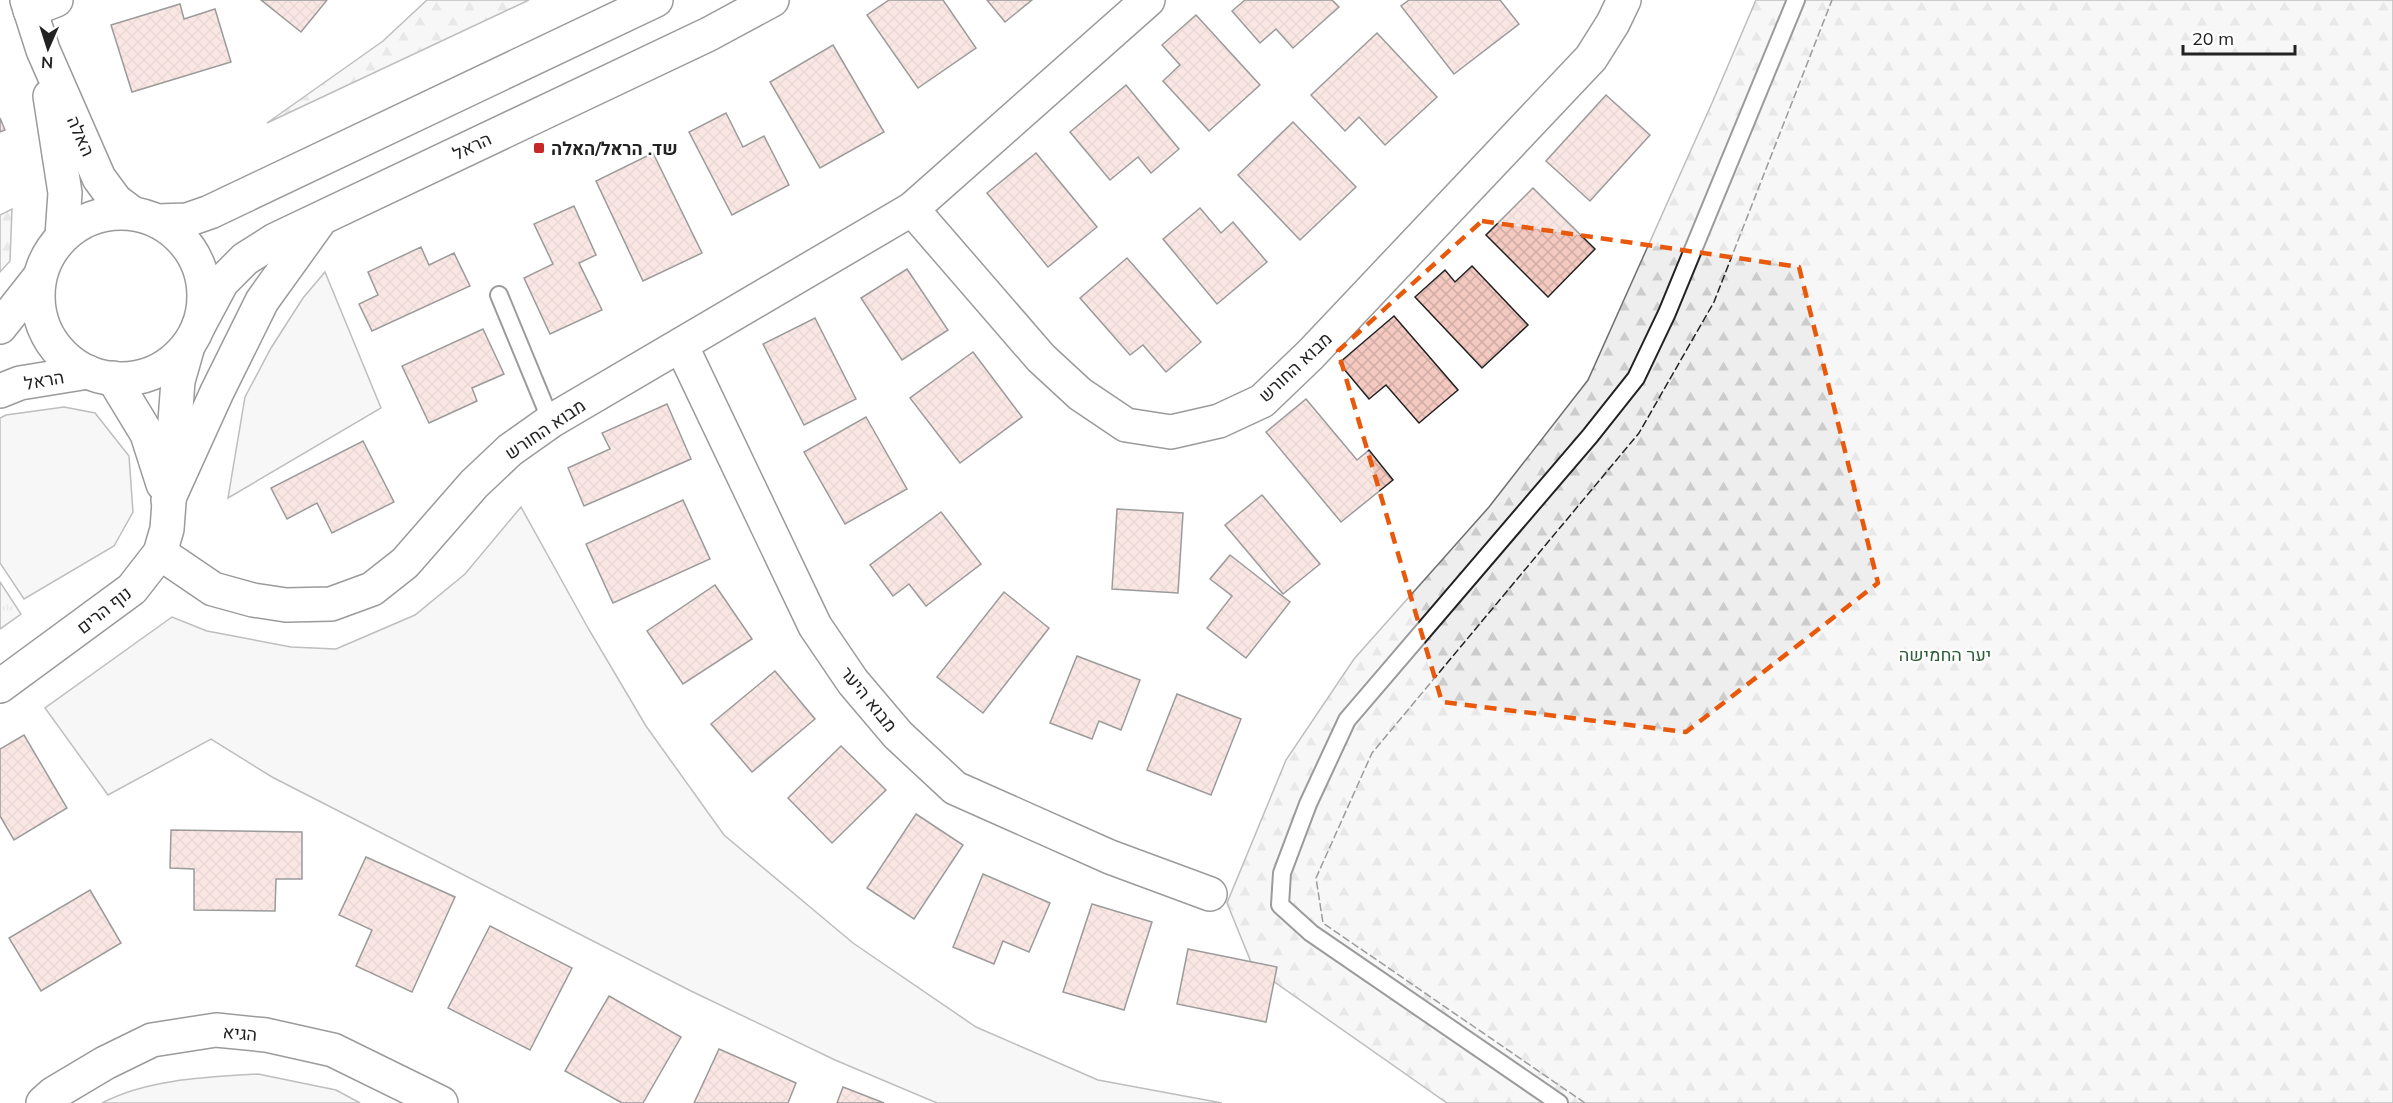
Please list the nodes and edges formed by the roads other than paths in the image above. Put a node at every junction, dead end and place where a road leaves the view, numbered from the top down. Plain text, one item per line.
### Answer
1 (656, 0) edge
2 (772, 0) edge
3 (1148, 0) edge
4 (1624, 0) edge
5 (1796, 0) edge
6 (37, 3) edge
7 (43, 50) junction
8 (912, 209) junction
9 (145, 217) junction
10 (322, 218) junction
11 (62, 236) junction
12 (38, 279) junction
13 (499, 295) dead end
14 (0, 327) edge
15 (194, 335) junction
16 (681, 345) junction
17 (101, 375) junction
18 (0, 391) edge
19 (551, 421) junction
20 (168, 503) junction
21 (160, 553) junction
22 (0, 686) edge
23 (1210, 894) dead end
24 (43, 1103) edge
25 (441, 1103) edge
26 (1559, 1103) edge

1 - 9 street
2 - 10 street, הראל
3 - 8 street, מבוא החורש
4 - 8 street, מבוא החורש
5 - 26 lane
6 - 7 street, האלה
7 - 9 street, האלה
7 - 11 street, האלה
8 - 16 street, מבוא החורש
9 - 11 street
9 - 15 street
10 - 15 street, הראל
10 - 20 street
11 - 12 street
12 - 14 street
12 - 17 street
13 - 19 lane
15 - 17 street
15 - 20 street, נוף הרים
16 - 19 street, מבוא החורש
16 - 23 street, מבוא היער
17 - 18 street, הראל
17 - 20 street, נוף הרים
19 - 21 street, מבוא החורש
20 - 21 street, נוף הרים
21 - 22 street, נוף הרים
24 - 25 street, הגיא

